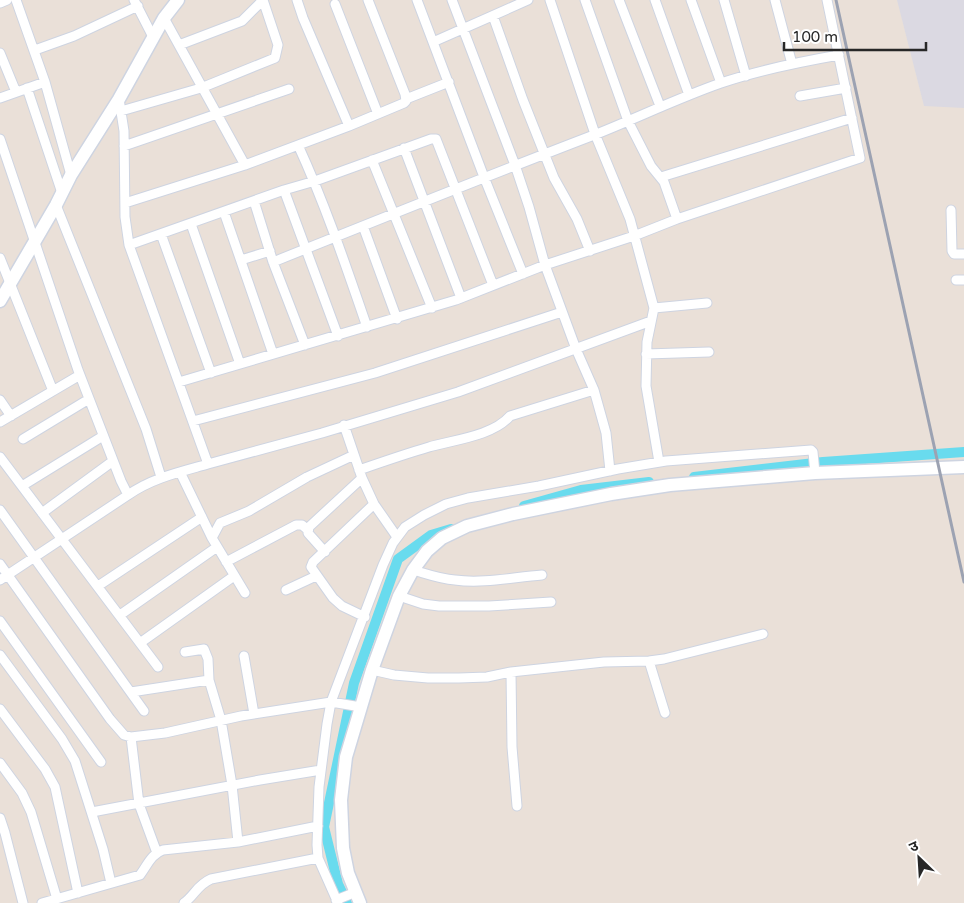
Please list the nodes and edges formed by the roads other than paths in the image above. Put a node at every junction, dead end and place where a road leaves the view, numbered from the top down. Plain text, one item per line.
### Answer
1 (7, 0) edge
2 (16, 0) edge
3 (178, 0) edge
4 (263, 0) edge
5 (297, 0) edge
6 (368, 0) edge
7 (417, 0) edge
8 (452, 0) edge
9 (528, 0) edge
10 (551, 0) edge
11 (585, 0) edge
12 (619, 0) edge
13 (654, 0) edge
14 (691, 0) edge
15 (724, 0) edge
16 (776, 0) edge
17 (827, 0) edge
18 (0, 3) edge
19 (136, 3) edge
20 (335, 4) dead end
21 (492, 16) junction
22 (164, 18) junction
23 (464, 28) junction
24 (153, 38) junction
25 (433, 42) junction
26 (178, 45) junction
27 (35, 50) junction
28 (0, 53) edge
29 (839, 55) junction
30 (792, 64) junction
31 (746, 76) junction
32 (45, 82) junction
33 (448, 82) junction
34 (721, 83) junction
35 (27, 88) junction
36 (201, 88) junction
37 (846, 88) junction
38 (289, 89) dead end
39 (16, 92) junction
40 (689, 95) junction
41 (800, 96) dead end
42 (0, 98) edge
43 (406, 99) junction
44 (120, 105) junction
45 (660, 106) junction
46 (216, 114) junction
47 (378, 114) junction
48 (852, 118) junction
49 (628, 121) junction
50 (348, 126) junction
51 (595, 134) junction
52 (0, 139) edge
53 (298, 145) junction
54 (124, 146) junction
55 (404, 148) junction
56 (544, 153) junction
57 (372, 160) junction
58 (515, 164) junction
59 (245, 165) junction
60 (70, 175) junction
61 (484, 177) junction
62 (661, 177) junction
63 (315, 181) junction
64 (457, 189) junction
65 (284, 190) junction
66 (62, 193) junction
67 (254, 201) junction
68 (424, 202) junction
69 (125, 203) junction
70 (56, 205) junction
71 (951, 210) dead end
72 (224, 212) junction
73 (394, 214) junction
74 (677, 219) junction
75 (192, 224) junction
76 (363, 226) junction
77 (161, 234) junction
78 (634, 236) junction
79 (336, 237) junction
80 (34, 243) junction
81 (129, 245) junction
82 (306, 249) junction
83 (590, 250) junction
84 (270, 251) junction
85 (964, 254) edge
86 (0, 258) edge
87 (241, 260) junction
88 (273, 262) junction
89 (545, 265) junction
90 (523, 274) junction
91 (10, 284) junction
92 (494, 285) junction
93 (461, 298) junction
94 (0, 301) edge
95 (707, 303) dead end
96 (432, 308) junction
97 (654, 308) junction
98 (562, 312) junction
99 (397, 318) junction
100 (651, 321) junction
101 (367, 327) junction
102 (338, 336) junction
103 (305, 345) junction
104 (576, 349) junction
105 (709, 352) dead end
106 (273, 354) junction
107 (646, 354) junction
108 (240, 364) junction
109 (211, 373) junction
110 (80, 375) junction
111 (179, 382) junction
112 (594, 390) junction
113 (53, 391) junction
114 (89, 399) junction
115 (0, 400) edge
116 (11, 416) junction
117 (193, 421) junction
118 (0, 422) edge
119 (344, 425) junction
120 (103, 436) junction
121 (23, 439) dead end
122 (354, 455) junction
123 (0, 456) edge
124 (113, 461) junction
125 (659, 462) junction
126 (208, 464) junction
127 (964, 467) edge
128 (814, 470) junction
129 (610, 471) junction
130 (180, 472) junction
131 (361, 474) junction
132 (161, 477) junction
133 (22, 486) junction
134 (128, 495) junction
135 (374, 504) junction
136 (0, 510) edge
137 (42, 513) junction
138 (202, 517) junction
139 (308, 530) junction
140 (397, 537) junction
141 (61, 538) junction
142 (212, 538) junction
143 (217, 547) junction
144 (325, 552) junction
145 (34, 556) junction
146 (226, 562) junction
147 (0, 564) edge
148 (412, 570) junction
149 (542, 574) dead end
150 (234, 576) junction
151 (316, 576) junction
152 (4, 577) edge
153 (98, 586) junction
154 (286, 590) dead end
155 (245, 593) dead end
156 (399, 596) junction
157 (550, 602) dead end
158 (120, 615) junction
159 (365, 617) junction
160 (0, 621) edge
161 (763, 634) dead end
162 (140, 643) junction
163 (186, 652) dead end
164 (0, 655) edge
165 (244, 656) dead end
166 (649, 661) junction
167 (158, 667) dead end
168 (372, 670) junction
169 (511, 672) junction
170 (209, 680) junction
171 (130, 692) junction
172 (335, 702) junction
173 (358, 706) junction
174 (0, 709) edge
175 (144, 711) dead end
176 (665, 713) dead end
177 (254, 714) junction
178 (221, 720) junction
179 (131, 737) junction
180 (101, 762) dead end
181 (0, 763) edge
182 (321, 770) junction
183 (232, 785) junction
184 (139, 804) junction
185 (517, 806) dead end
186 (92, 812) junction
187 (0, 818) edge
188 (318, 826) junction
189 (238, 842) junction
190 (157, 852) junction
191 (318, 858) junction
192 (111, 883) junction
193 (78, 893) junction
194 (57, 899) junction
195 (347, 899) edge
196 (23, 903) edge
197 (42, 903) edge
198 (184, 903) edge

1 - 18 street
2 - 27 street
3 - 22 street
4 - 26 street
4 - 36 street
5 - 50 street
6 - 43 street
7 - 25 street
8 - 23 street
9 - 21 street
10 - 51 street
11 - 49 street
12 - 45 street
13 - 40 street
14 - 34 street
15 - 31 street
16 - 30 street
17 - 29 street
19 - 24 street
19 - 27 street
20 - 47 street
21 - 23 street
21 - 56 street
22 - 24 street
22 - 26 street
23 - 25 street
23 - 58 street
24 - 44 street
25 - 33 street
26 - 36 street
27 - 32 street
28 - 39 street
29 - 30 street
29 - 37 street
30 - 31 street
31 - 34 street
32 - 35 street
32 - 60 street
33 - 43 street
33 - 61 street
34 - 40 street
35 - 39 street
35 - 66 street
36 - 44 street
36 - 46 street
37 - 41 street
37 - 48 street
38 - 46 street
39 - 42 street
40 - 45 street
43 - 47 street
44 - 54 street
44 - 60 street
45 - 49 street
46 - 54 street
46 - 59 street
47 - 50 street
48 - 62 street
48 - 74 street
49 - 51 street
49 - 62 street
50 - 53 street
51 - 56 street
51 - 78 street
52 - 80 street
53 - 59 street
53 - 63 street
54 - 69 street
55 - 57 street
55 - 64 street
55 - 68 street
56 - 58 street
56 - 83 street
57 - 63 street
57 - 73 street
58 - 61 street
58 - 89 street
59 - 69 street
60 - 66 street
61 - 64 street
61 - 90 street
62 - 74 street
63 - 65 street
63 - 79 street
64 - 68 street
64 - 92 street
65 - 67 street
65 - 82 street
66 - 70 street
67 - 72 street
67 - 84 street
68 - 73 street
68 - 93 street
69 - 81 street
70 - 80 street
70 - 132 street
71 - 85 street
72 - 75 street
72 - 87 street
73 - 76 street
73 - 96 street
74 - 78 street
75 - 77 street
75 - 108 street
76 - 79 street
76 - 99 street
77 - 81 street
77 - 109 street
78 - 83 street
78 - 97 street
79 - 82 street
79 - 101 street
80 - 91 street
80 - 110 street
81 - 111 street
82 - 88 street
82 - 102 street
83 - 89 street
84 - 87 street
84 - 88 street
86 - 91 street
87 - 106 street
88 - 103 street
89 - 90 street
89 - 98 street
90 - 92 street
91 - 94 street
91 - 113 street
92 - 93 street
93 - 96 street
95 - 97 street
96 - 99 street
97 - 100 street
98 - 104 street
98 - 117 street
99 - 101 street
100 - 104 street
100 - 107 street
101 - 102 street
102 - 103 street
103 - 106 street
104 - 112 street
104 - 119 street
105 - 107 street
106 - 108 street
107 - 125 street
108 - 109 street
109 - 111 street
110 - 113 street
110 - 114 street
111 - 117 street
112 - 129 street
112 - 131 street
113 - 116 street
114 - 120 street
114 - 121 street
115 - 116 street
116 - 118 street
117 - 126 street
119 - 122 street
119 - 126 street
120 - 124 street
120 - 133 street
122 - 131 street
122 - 142 street
123 - 133 street
124 - 134 street
124 - 137 street
125 - 128 street
125 - 129 street
126 - 130 street
127 - 128 street
128 - 148 street
129 - 140 street
130 - 132 street
130 - 138 street
131 - 135 street
131 - 139 street
132 - 134 street
133 - 137 street
134 - 141 street
135 - 140 street
135 - 144 street
136 - 145 street
137 - 141 street
138 - 142 street
138 - 153 street
139 - 144 street
139 - 146 street
140 - 159 street
141 - 145 street
141 - 153 street
142 - 143 street
143 - 146 street
143 - 158 street
144 - 151 street
145 - 152 street
145 - 171 street
146 - 150 street
147 - 152 street
148 - 149 street
148 - 156 street
150 - 155 street
150 - 162 street
151 - 154 street
151 - 159 street
152 - 179 street
153 - 158 street
156 - 157 street
156 - 168 street
158 - 162 street
159 - 172 street
160 - 180 street
161 - 166 street
162 - 167 street
163 - 170 street
164 - 186 street
165 - 177 street
166 - 169 street
166 - 176 street
168 - 169 street
168 - 173 street
169 - 185 street
170 - 171 street
170 - 178 street
171 - 175 street
172 - 173 street
172 - 177 street
172 - 182 street
173 - 195 street
174 - 193 street
177 - 178 street
178 - 179 street
178 - 183 street
179 - 184 street
181 - 194 street
182 - 183 street
182 - 188 street
183 - 184 street
183 - 189 street
184 - 186 street
184 - 190 street
186 - 192 street
187 - 196 street
188 - 189 street
188 - 191 street
189 - 190 street
190 - 192 street
191 - 195 street
191 - 198 street
192 - 193 street
193 - 194 street
194 - 197 street

